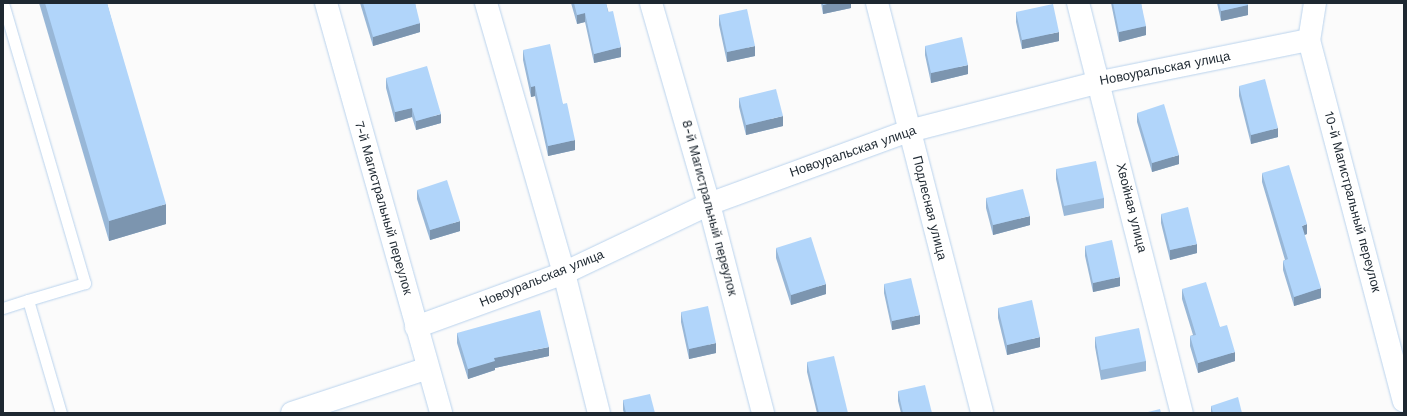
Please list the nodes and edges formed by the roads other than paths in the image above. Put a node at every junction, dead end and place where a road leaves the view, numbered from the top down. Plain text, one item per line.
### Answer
1 (3, 3) edge
2 (326, 3) edge
3 (486, 3) edge
4 (652, 3) edge
5 (877, 3) edge
6 (1078, 3) edge
7 (1315, 3) edge
8 (1309, 40) junction
9 (1100, 82) junction
10 (909, 131) junction
11 (709, 204) junction
12 (564, 273) junction
13 (28, 300) junction
14 (3, 308) edge
15 (416, 327) junction
16 (428, 368) junction
17 (1404, 401) edge
18 (61, 413) edge
19 (292, 413) edge
20 (441, 413) edge
21 (600, 413) edge
22 (763, 413) edge
23 (982, 413) edge
24 (1182, 413) edge

1 - 13 lane
2 - 15 street, 7-й Магистральный переулок
3 - 12 street
4 - 11 street, 8-й Магистральный переулок
5 - 10 street, Подлесная улица
6 - 9 street, Хвойная улица
7 - 8 street, 10-й Магистральный переулок
8 - 9 street, Новоуральская улица
8 - 17 street, 10-й Магистральный переулок
9 - 10 street, Новоуральская улица
9 - 24 street, Хвойная улица
10 - 11 street, Новоуральская улица
10 - 23 street, Подлесная улица
11 - 12 street, Новоуральская улица
11 - 22 street, 8-й Магистральный переулок
12 - 15 street, Новоуральская улица
12 - 21 street
13 - 14 lane
13 - 18 lane
15 - 16 street, 7-й Магистральный переулок
16 - 19 street
16 - 20 street, 7-й Магистральный переулок

